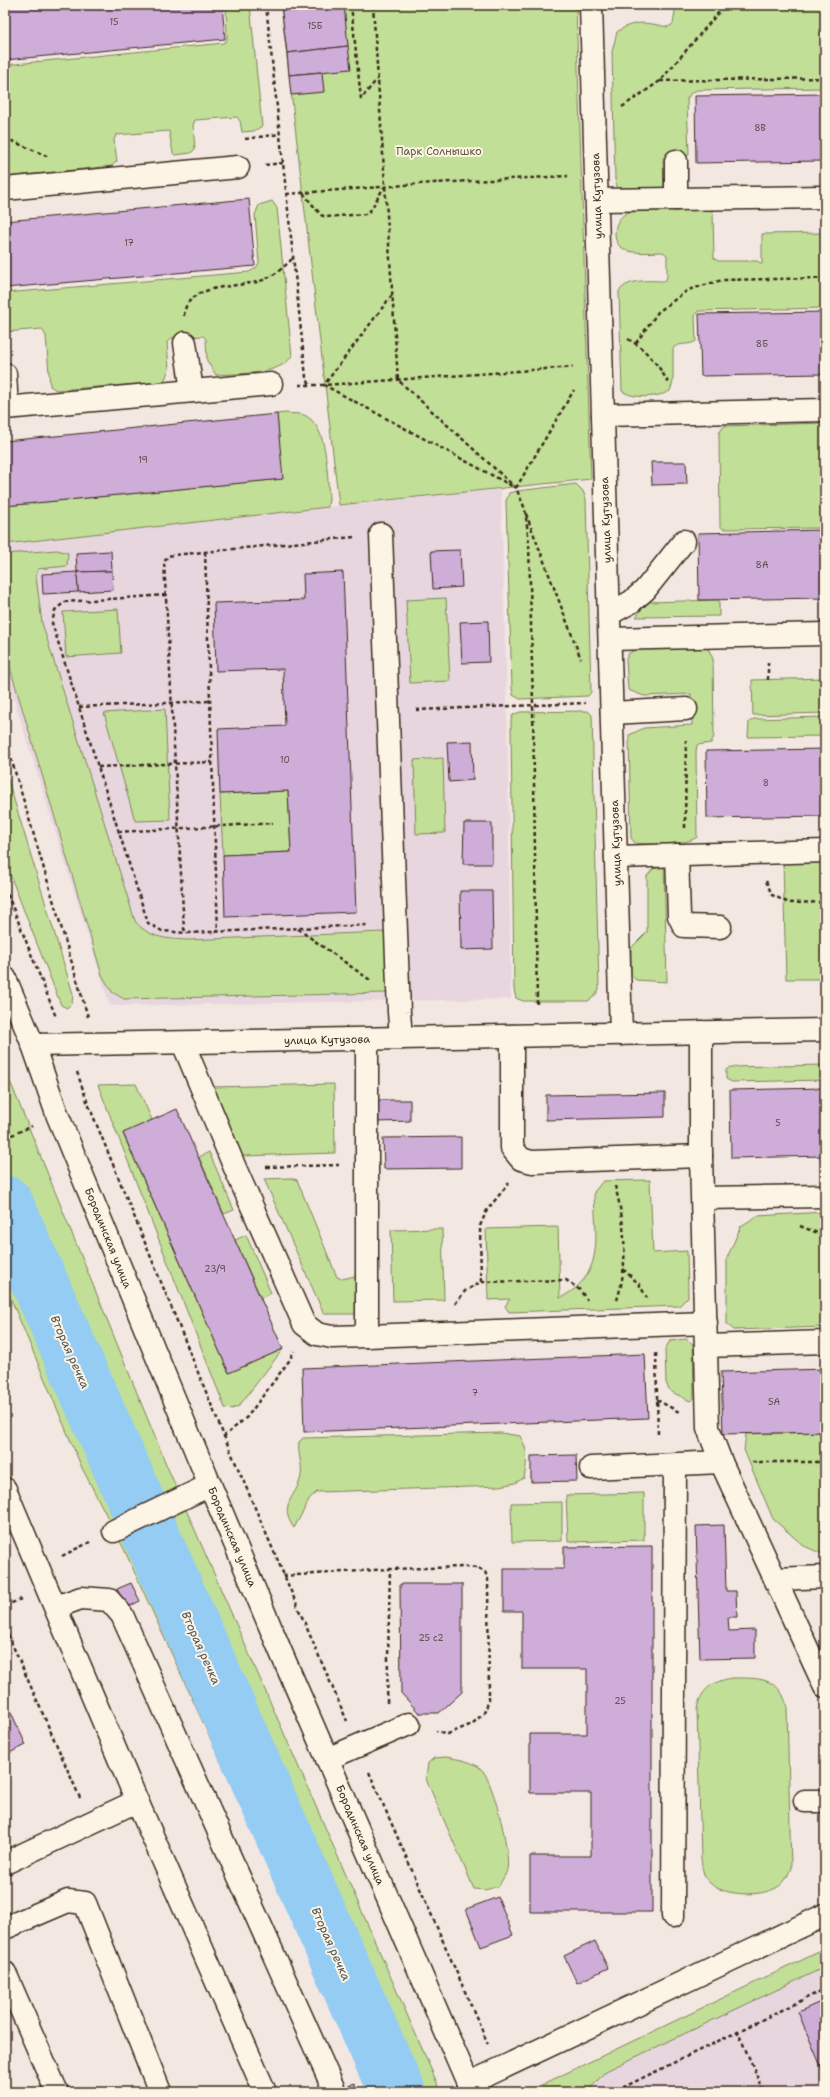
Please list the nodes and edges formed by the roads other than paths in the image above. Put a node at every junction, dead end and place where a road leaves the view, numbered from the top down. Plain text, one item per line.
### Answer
1 (591, 5) edge
2 (676, 161) dead end
3 (238, 167) dead end
4 (5, 189) edge
5 (825, 197) edge
6 (676, 199) junction
7 (597, 200) junction
8 (185, 343) road end
9 (5, 374) edge
10 (271, 384) dead end
11 (192, 391) junction
12 (6, 408) edge
13 (825, 410) edge
14 (603, 414) junction
15 (381, 534) road end
16 (684, 540) dead end
17 (609, 614) junction
18 (825, 634) edge
19 (610, 639) junction
20 (612, 707) junction
21 (686, 709) road end
22 (825, 851) edge
23 (681, 855) junction
24 (616, 856) junction
25 (720, 927) dead end
26 (5, 978) edge
27 (825, 1030) edge
28 (701, 1032) junction
29 (621, 1034) junction
30 (512, 1036) junction
31 (401, 1038) junction
32 (367, 1039) junction
33 (183, 1043) junction
34 (33, 1045) junction
35 (701, 1156) junction
36 (825, 1196) edge
37 (703, 1198) junction
38 (706, 1323) junction
39 (367, 1336) junction
40 (825, 1342) edge
41 (706, 1346) junction
42 (721, 1462) junction
43 (667, 1465) junction
44 (591, 1468) dead end
45 (210, 1485) junction
46 (5, 1489) edge
47 (114, 1531) road end
48 (825, 1577) edge
49 (776, 1579) junction
50 (56, 1607) junction
51 (825, 1687) edge
52 (409, 1724) road end
53 (327, 1759) junction
54 (137, 1801) junction
55 (5, 1863) edge
56 (825, 1914) edge
57 (673, 1916) dead end
58 (5, 1928) edge
59 (5, 1973) edge
60 (470, 2088) edge
61 (57, 2092) edge
62 (160, 2092) edge
63 (265, 2092) edge
64 (335, 2092) edge

1 - 7 main road, улица Кутузова
2 - 6 main road
3 - 4 main road
5 - 6 main road
6 - 7 main road
7 - 14 main road, улица Кутузова
8 - 11 main road
9 - 12 main road
10 - 11 main road
11 - 12 main road
13 - 14 main road
14 - 17 main road, улица Кутузова
15 - 31 main road
16 - 17 main road
17 - 19 main road, улица Кутузова
18 - 19 main road
19 - 20 main road, улица Кутузова
20 - 21 main road
20 - 24 main road, улица Кутузова
22 - 23 main road
23 - 24 main road
23 - 25 main road
24 - 29 main road, улица Кутузова
26 - 34 main road, Бородинская улица
27 - 28 main road, улица Кутузова
28 - 29 main road, улица Кутузова
28 - 35 main road
29 - 30 main road, улица Кутузова
30 - 31 main road, улица Кутузова
30 - 35 main road
31 - 32 main road, улица Кутузова
32 - 33 main road, улица Кутузова
32 - 39 main road
33 - 34 main road, улица Кутузова
33 - 39 main road
34 - 45 main road, Бородинская улица
35 - 37 main road
36 - 37 main road
37 - 38 main road
38 - 39 main road
38 - 41 main road
40 - 41 main road
41 - 42 main road
42 - 43 main road
42 - 49 main road
43 - 44 main road
43 - 57 main road
45 - 47 main road
45 - 53 main road, Бородинская улица
46 - 50 main road
48 - 49 main road
49 - 51 main road
50 - 54 main road
50 - 64 main road
52 - 53 main road
53 - 60 main road, Бородинская улица
54 - 55 main road
54 - 63 main road
56 - 60 main road
58 - 62 main road
59 - 61 main road

